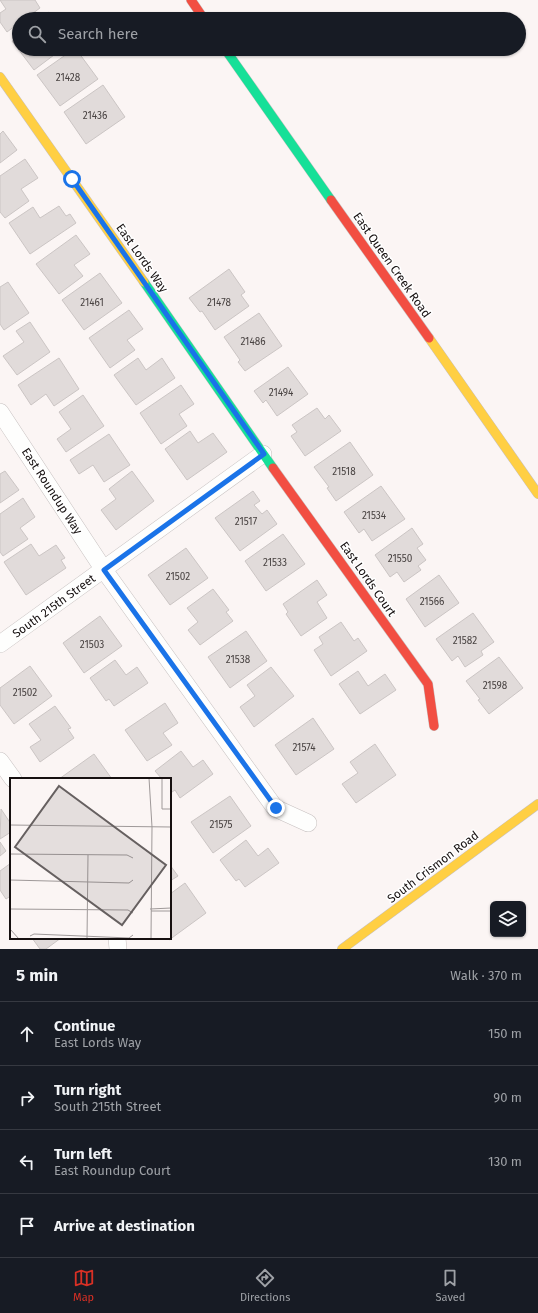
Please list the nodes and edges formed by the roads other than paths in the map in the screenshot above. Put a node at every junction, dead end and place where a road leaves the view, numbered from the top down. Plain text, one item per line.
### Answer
1 (191, 0) edge
2 (199, 12) edge
3 (230, 56) edge
4 (0, 78) edge
5 (0, 412) edge
6 (264, 454) junction
7 (538, 494) edge
8 (104, 570) junction
9 (0, 644) edge
10 (434, 726) dead end
11 (0, 761) edge
12 (12, 778) edge
13 (538, 804) edge
14 (308, 823) dead end
15 (117, 939) edge
16 (118, 949) edge
17 (342, 949) edge

1 - 2 street
3 - 7 street, East Queen Creek Road
4 - 6 street, East Lords Way
5 - 8 street, East Roundup Way
6 - 8 street, South 215th Street
6 - 10 street, East Lords Court
8 - 9 street, South 215th Street
8 - 14 street, East Roundup Way
11 - 12 street
13 - 17 street, South Crismon Road
15 - 16 street

